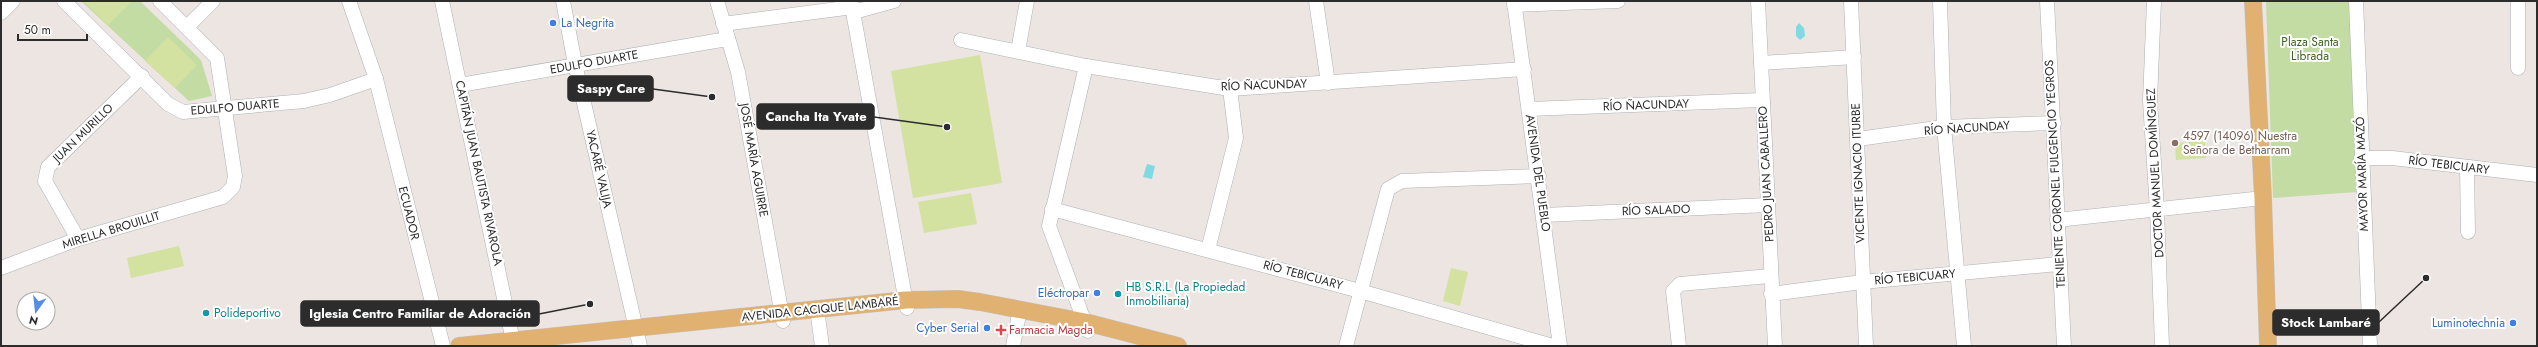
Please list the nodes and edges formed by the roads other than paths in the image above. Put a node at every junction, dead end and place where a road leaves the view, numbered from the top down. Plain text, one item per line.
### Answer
1 (13, 1) edge
2 (64, 1) edge
3 (160, 1) edge
4 (213, 1) edge
5 (349, 1) edge
6 (442, 1) edge
7 (563, 1) edge
8 (717, 1) edge
9 (894, 1) edge
10 (1027, 1) edge
11 (1316, 1) edge
12 (1618, 1) edge
13 (1758, 1) edge
14 (1851, 1) edge
15 (1940, 1) edge
16 (2047, 1) edge
17 (2154, 1) edge
18 (2253, 1) edge
19 (2356, 1) edge
20 (2518, 1) edge
21 (1514, 3) edge
22 (853, 7) edge
23 (1, 13) edge
24 (723, 24) junction
25 (187, 27) junction
26 (727, 39) junction
27 (961, 40) dead end
28 (1018, 50) junction
29 (1854, 57) junction
30 (1761, 63) junction
31 (575, 64) junction
32 (1086, 66) junction
33 (2518, 68) dead end
34 (1524, 69) junction
35 (142, 76) junction
36 (376, 79) junction
37 (1328, 83) junction
38 (460, 85) junction
39 (1230, 89) junction
40 (1762, 100) junction
41 (226, 109) junction
42 (1529, 109) junction
43 (2054, 123) junction
44 (1944, 128) junction
45 (1858, 140) junction
46 (2361, 158) junction
47 (2466, 167) junction
48 (2537, 175) edge
49 (1539, 176) junction
50 (2263, 198) junction
51 (1768, 205) junction
52 (1052, 209) junction
53 (2157, 210) junction
54 (1544, 215) junction
55 (2057, 220) junction
56 (2468, 232) dead end
57 (78, 239) junction
58 (1208, 250) junction
59 (2059, 264) junction
60 (1, 268) edge
61 (1959, 274) junction
62 (1770, 276) junction
63 (1862, 282) junction
64 (1360, 291) junction
65 (1771, 294) junction
66 (906, 304) junction
67 (818, 313) junction
68 (1019, 313) junction
69 (782, 317) junction
70 (1093, 328) junction
71 (638, 336) edge
72 (579, 338) junction
73 (514, 343) edge
74 (443, 346) edge
75 (458, 346) edge
76 (538, 346) edge
77 (822, 346) edge
78 (1013, 346) edge
79 (1147, 346) edge
80 (1178, 346) edge
81 (1346, 346) edge
82 (1553, 346) edge
83 (1560, 346) edge
84 (1680, 346) edge
85 (1775, 346) edge
86 (1866, 346) edge
87 (1964, 346) edge
88 (2064, 346) edge
89 (2162, 346) edge
90 (2268, 346) edge
91 (2370, 346) edge

1 - 23 street
2 - 35 street, EDULFO DUARTE
3 - 25 street
4 - 25 street
5 - 36 street, ECUADOR
6 - 38 street, CAPITÁN JUAN BAUTISTA RIVAROLA
7 - 31 street, YACARÉ VALIJA
8 - 24 street, JOSÉ MARÍA AGUIRRE
9 - 22 street
10 - 28 street
11 - 37 street
12 - 21 street
13 - 30 street, PEDRO JUAN CABALLERO
14 - 29 street, VICENTE IGNACIO ITURBE
15 - 44 street
16 - 43 street, TENIENTE CORONEL FULGENCIO YEGROS
17 - 53 street, DOCTOR MANUEL DOMÍNGUEZ
18 - 50 main road
19 - 46 street, MAYOR MARÍA MAZÓ
20 - 33 street
21 - 34 street, AVENIDA DEL PUEBLO
22 - 24 street
22 - 66 street
24 - 26 street, JOSÉ MARÍA AGUIRRE
25 - 41 street
26 - 31 street, EDULFO DUARTE
26 - 69 street, JOSÉ MARÍA AGUIRRE
27 - 28 street, RÍO ÑACUNDAY
28 - 32 street, RÍO ÑACUNDAY
29 - 30 street
29 - 45 street, VICENTE IGNACIO ITURBE
30 - 40 street, PEDRO JUAN CABALLERO
31 - 38 street, EDULFO DUARTE
31 - 71 street, YACARÉ VALIJA
32 - 39 street, RÍO ÑACUNDAY
32 - 52 street
34 - 37 street, RÍO ÑACUNDAY
34 - 42 street, AVENIDA DEL PUEBLO
35 - 41 street, EDULFO DUARTE
35 - 57 street, JUAN MURILLO
36 - 41 street, EDULFO DUARTE
36 - 74 street, ECUADOR
37 - 39 street, RÍO ÑACUNDAY
38 - 73 street, CAPITÁN JUAN BAUTISTA RIVAROLA
39 - 58 street
40 - 42 street, RÍO ÑACUNDAY
40 - 51 street, PEDRO JUAN CABALLERO
41 - 57 street, MIRELLA BROUILLIT
42 - 49 street, AVENIDA DEL PUEBLO
43 - 44 street, RÍO ÑACUNDAY
43 - 55 street, TENIENTE CORONEL FULGENCIO YEGROS
44 - 45 street, RÍO ÑACUNDAY
44 - 61 street
45 - 63 street, VICENTE IGNACIO ITURBE
46 - 47 street, RÍO TEBICUARY
46 - 91 street, MAYOR MARÍA MAZÓ
47 - 48 street, RÍO TEBICUARY
47 - 56 street
49 - 54 street, AVENIDA DEL PUEBLO
49 - 64 street
50 - 53 street
50 - 90 main road
51 - 54 street, RÍO SALADO
51 - 62 street, PEDRO JUAN CABALLERO
52 - 58 street, RÍO TEBICUARY
52 - 70 street
53 - 55 street
53 - 89 street, DOCTOR MANUEL DOMÍNGUEZ
54 - 83 street, AVENIDA DEL PUEBLO
55 - 59 street, TENIENTE CORONEL FULGENCIO YEGROS
57 - 60 street, MIRELLA BROUILLIT
58 - 64 street, RÍO TEBICUARY
59 - 61 street, RÍO TEBICUARY
59 - 88 street, TENIENTE CORONEL FULGENCIO YEGROS
61 - 63 street, RÍO TEBICUARY
61 - 87 street
62 - 65 street, PEDRO JUAN CABALLERO
62 - 84 street
63 - 65 street, RÍO TEBICUARY
63 - 86 street, VICENTE IGNACIO ITURBE
64 - 81 street
64 - 82 street, RÍO TEBICUARY
65 - 85 street, PEDRO JUAN CABALLERO
66 - 67 main road, AVENIDA CACIQUE LAMBARÉ
66 - 68 main road, AVENIDA CACIQUE LAMBARÉ
67 - 69 main road, AVENIDA CACIQUE LAMBARÉ
67 - 77 street
68 - 70 main road, AVENIDA CACIQUE LAMBARÉ
68 - 78 street
69 - 71 main road, AVENIDA CACIQUE LAMBARÉ
70 - 79 main road, AVENIDA CACIQUE LAMBARÉ
70 - 80 main road, AVENIDA CACIQUE LAMBARÉ
71 - 72 main road, AVENIDA CACIQUE LAMBARÉ
72 - 73 main road, AVENIDA CACIQUE LAMBARÉ
72 - 76 main road, AVENIDA CACIQUE LAMBARÉ
73 - 75 main road, AVENIDA CACIQUE LAMBARÉ

